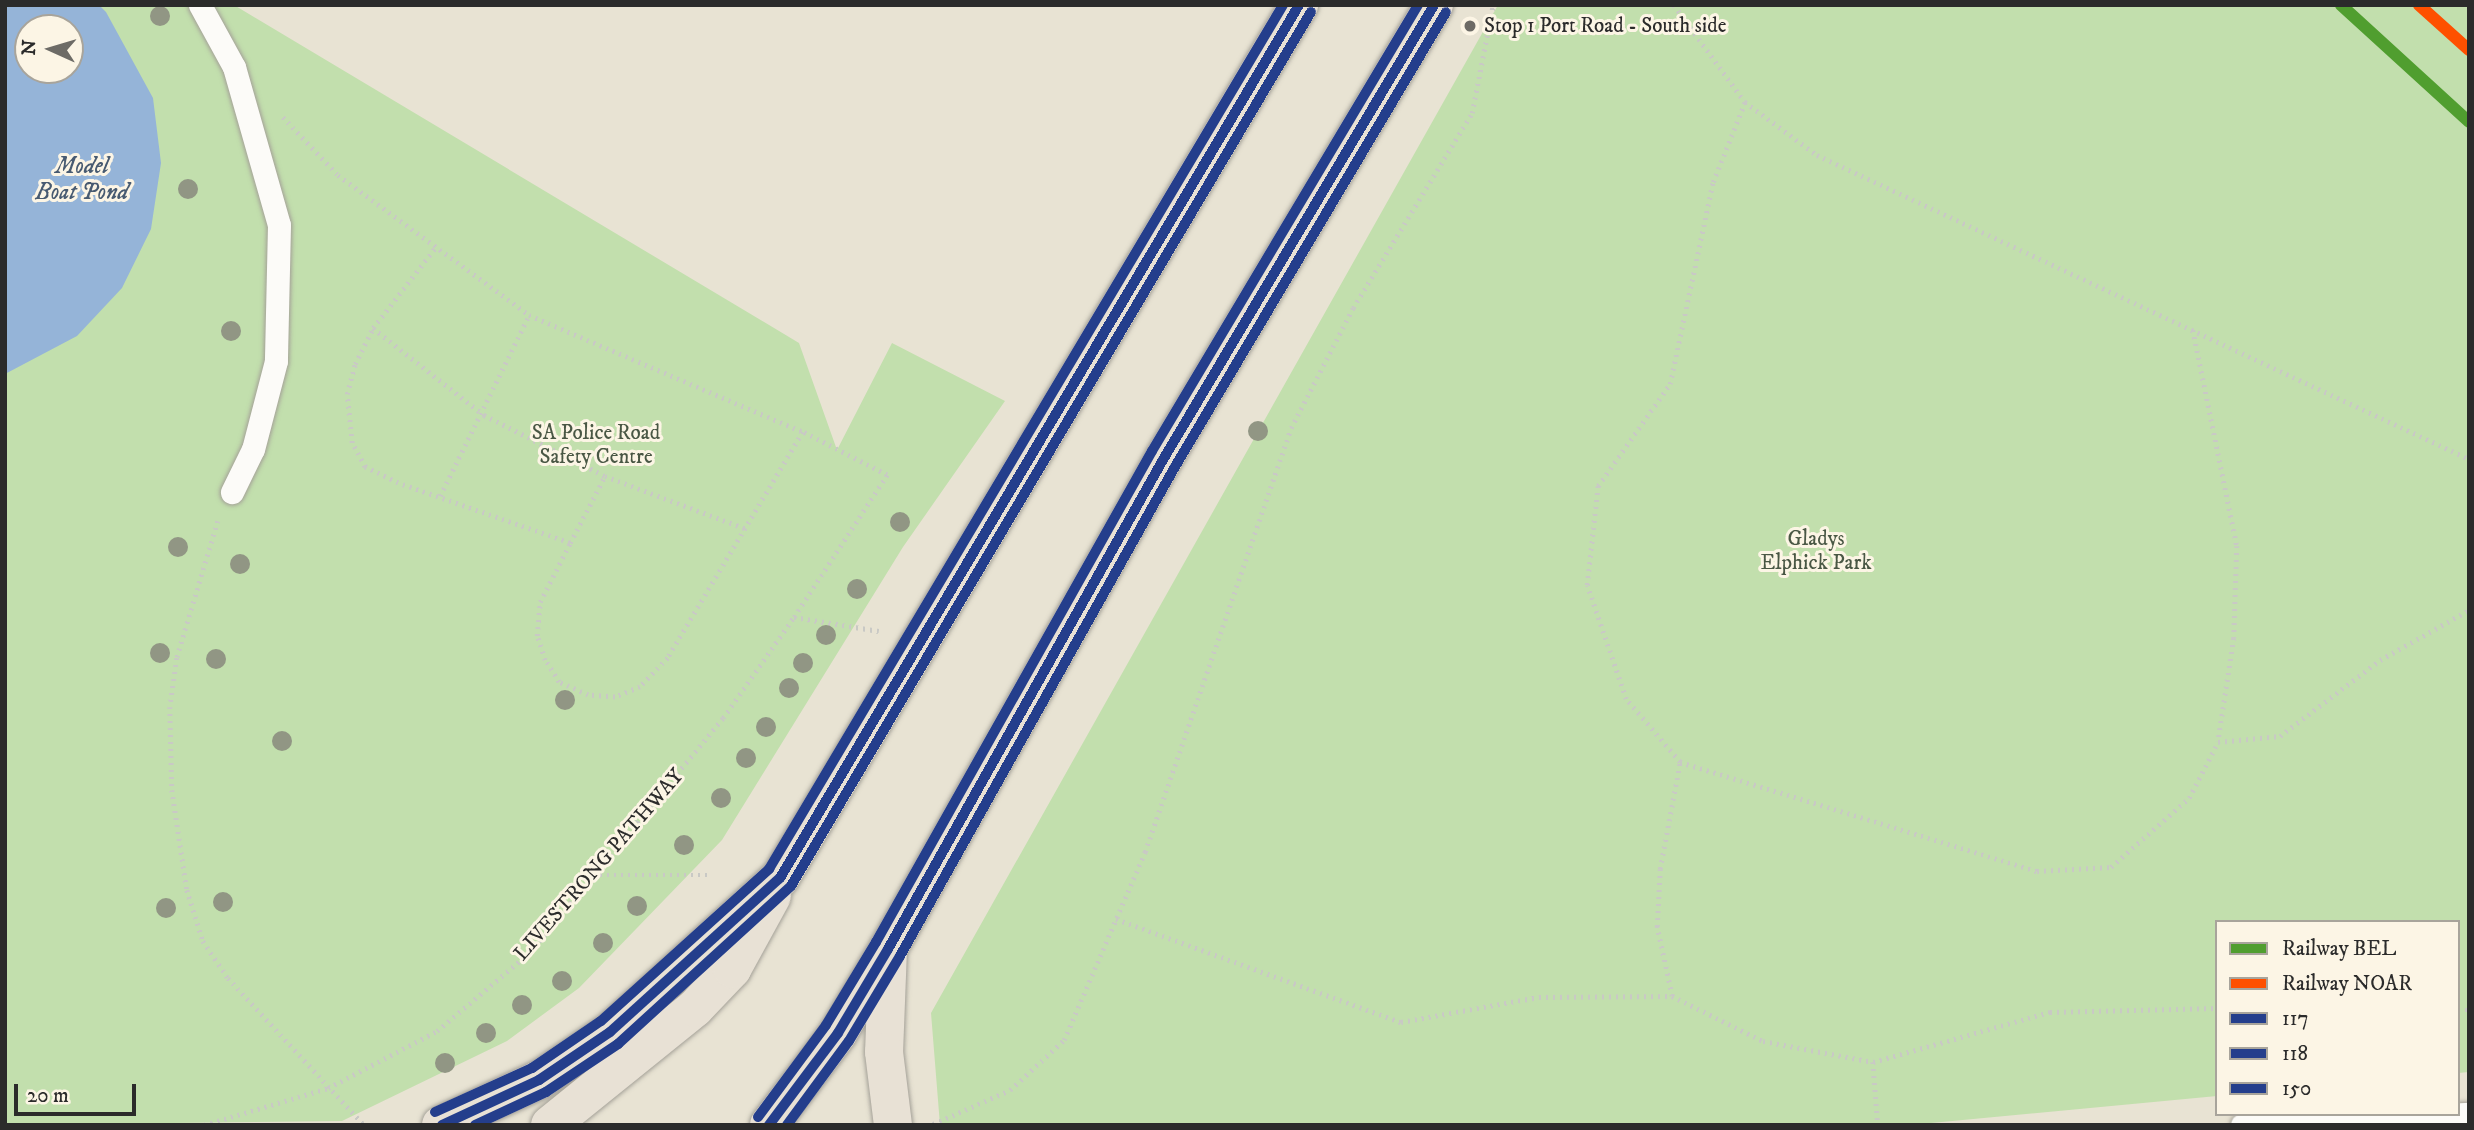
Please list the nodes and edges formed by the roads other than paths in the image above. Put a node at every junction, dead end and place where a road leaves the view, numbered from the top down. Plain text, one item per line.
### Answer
1 (200, 5) edge
2 (1299, 5) edge
3 (1433, 5) edge
4 (232, 492) road end
5 (780, 878) junction
6 (888, 949) junction
7 (2428, 1116) edge
8 (441, 1125) edge
9 (551, 1125) edge
10 (769, 1125) edge
11 (893, 1125) edge
12 (2242, 1125) edge

1 - 4 lane
2 - 5 main road
3 - 6 main road
5 - 8 main road
5 - 9 main road
6 - 10 main road
6 - 11 main road
7 - 12 lane

